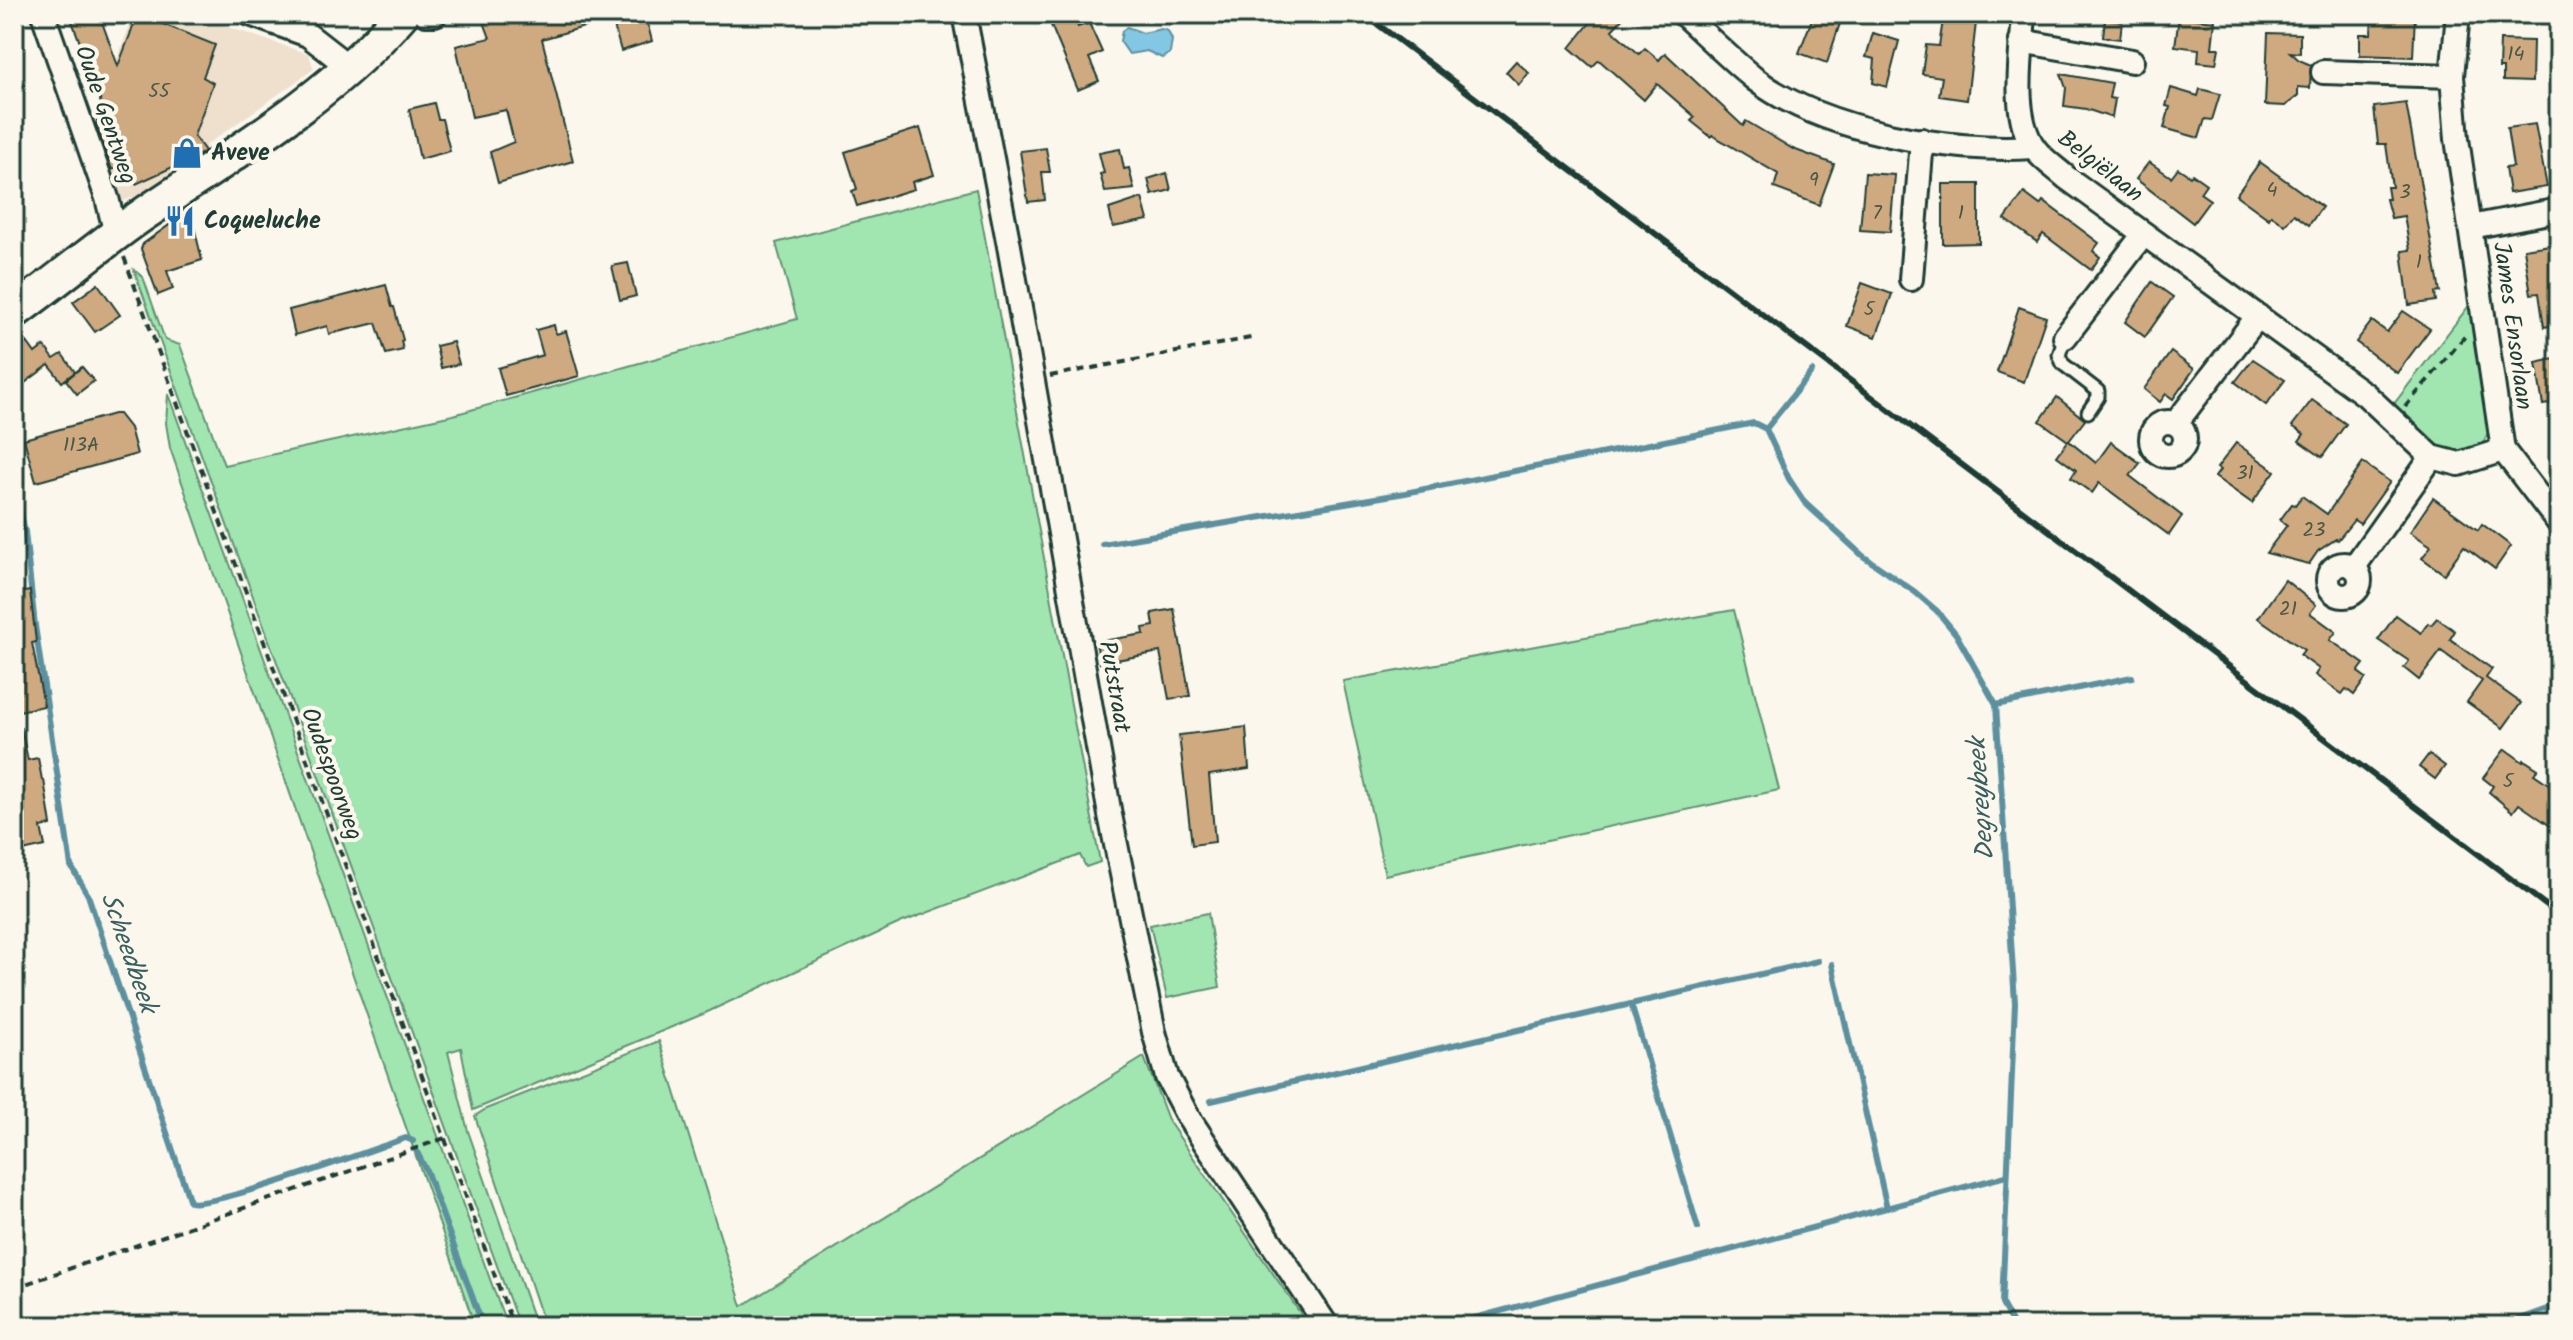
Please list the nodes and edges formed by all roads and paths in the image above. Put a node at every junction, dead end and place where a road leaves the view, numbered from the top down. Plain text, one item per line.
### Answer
1 (43, 14) edge
2 (250, 14) edge
3 (402, 14) edge
4 (426, 14) edge
5 (435, 14) edge
6 (964, 14) edge
7 (1683, 14) edge
8 (2024, 14) edge
9 (2458, 14) edge
10 (2021, 41) junction
11 (2132, 61) dead end
12 (349, 67) junction
13 (2323, 72) dead end
14 (2452, 76) junction
15 (1922, 140) junction
16 (2033, 147) junction
17 (2559, 210) edge
18 (2471, 227) junction
19 (116, 234) junction
20 (2144, 234) junction
21 (1911, 279) dead end
22 (14, 312) edge
23 (2258, 316) junction
24 (2485, 316) junction
25 (1256, 337) dead end
26 (2065, 337) joint
27 (1032, 379) junction
28 (2088, 412) dead end
29 (2395, 421) junction
30 (2176, 423) dead end
31 (2502, 442) junction
32 (2432, 457) junction
33 (2559, 523) edge
34 (2354, 567) dead end
35 (445, 1138) junction
36 (14, 1288) edge
37 (513, 1326) edge
38 (1327, 1326) edge

1 - 19 street, Oude Gentweg
2 - 12 street
3 - 12 street
4 - 5 street
6 - 27 street, Putstraat
7 - 15 street
8 - 10 street, Belgiëlaan
9 - 14 street, James Ensorlaan
10 - 11 street
10 - 16 street, Belgiëlaan
12 - 19 street
13 - 14 street
14 - 18 street, James Ensorlaan
15 - 16 street
15 - 21 street
16 - 20 street, Belgiëlaan
17 - 18 street, James Ensorlaan
18 - 24 street, James Ensorlaan
19 - 22 street
19 - 35 path, Oudespoorweg
20 - 23 street, Belgiëlaan
20 - 26 street, Belgiëlaan
23 - 29 street, Belgiëlaan
23 - 30 street
24 - 29 path
24 - 31 street, James Ensorlaan
25 - 27 path
26 - 28 lane
27 - 38 street, Putstraat
29 - 32 street, Belgiëlaan
31 - 32 street
31 - 33 street
32 - 34 street
35 - 36 path
35 - 37 path, Oudespoorweg

